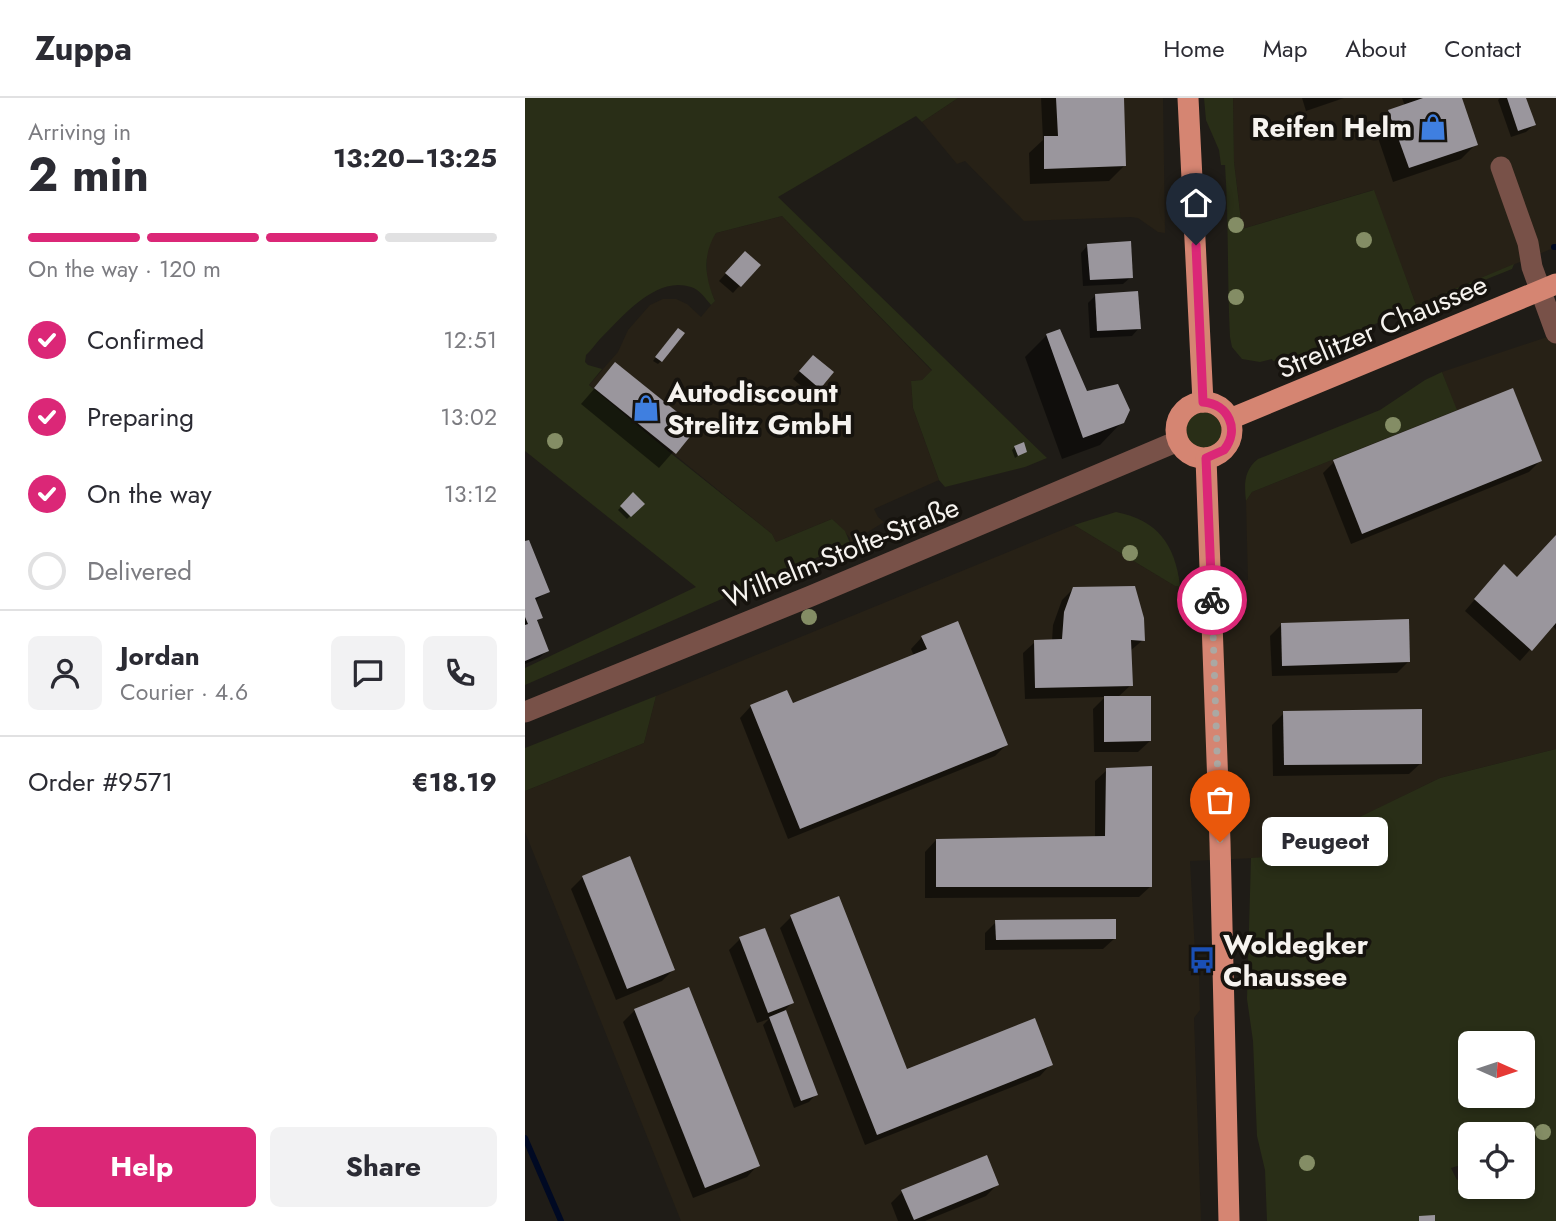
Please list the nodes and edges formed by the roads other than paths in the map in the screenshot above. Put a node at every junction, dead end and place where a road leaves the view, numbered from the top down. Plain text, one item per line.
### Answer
1 (1188, 98) edge
2 (1501, 167) dead end
3 (1548, 287) edge
4 (1556, 333) edge
5 (1203, 402) junction
6 (1230, 419) junction
7 (1178, 441) junction
8 (1206, 458) junction
9 (525, 712) edge
10 (1229, 1221) edge

1 - 5 main road
2 - 3 street
3 - 4 street
3 - 6 main road, Strelitzer Chaussee
5 - 6 main road
5 - 7 main road
6 - 8 main road
7 - 8 main road
7 - 9 street, Wilhelm-Stolte-Straße
8 - 10 main road

